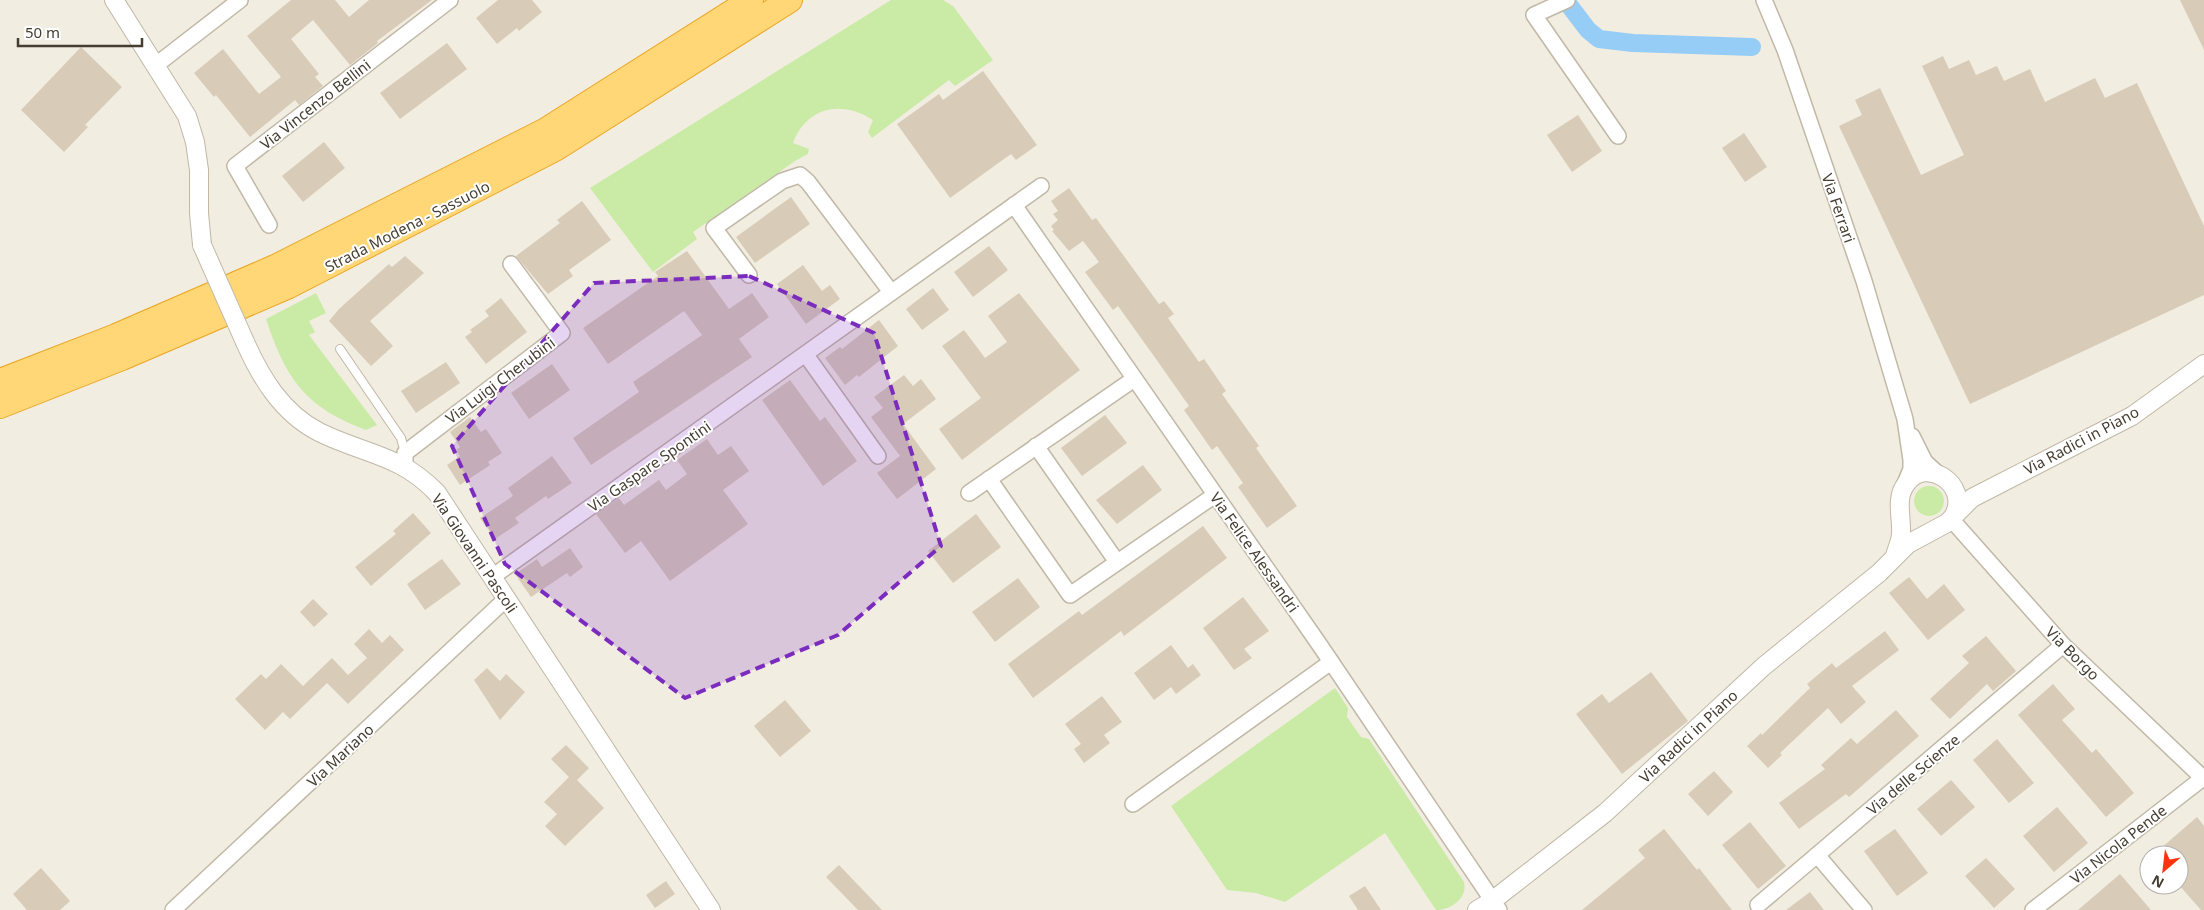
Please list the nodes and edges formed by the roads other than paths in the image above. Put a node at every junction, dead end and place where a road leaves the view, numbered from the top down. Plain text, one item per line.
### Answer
1 (114, 0) edge
2 (240, 0) edge
3 (751, 0) edge
4 (790, 0) edge
5 (1567, 0) edge
6 (1764, 0) edge
7 (446, 1) edge
8 (156, 65) junction
9 (1618, 136) dead end
10 (1041, 186) dead end
11 (1014, 205) junction
12 (269, 225) dead end
13 (511, 264) dead end
14 (749, 276) dead end
15 (891, 292) junction
16 (340, 349) dead end
17 (806, 355) junction
18 (2204, 364) edge
19 (1134, 379) junction
20 (0, 381) edge
21 (0, 406) edge
22 (1905, 419) junction
23 (1036, 446) junction
24 (878, 456) dead end
25 (405, 459) junction
26 (1943, 478) junction
27 (2006, 478) junction
28 (989, 479) junction
29 (969, 493) dead end
30 (1215, 495) junction
31 (1902, 496) junction
32 (1947, 521) junction
33 (1894, 556) junction
34 (1118, 562) junction
35 (492, 577) junction
36 (506, 599) junction
37 (2063, 645) junction
38 (1330, 662) junction
39 (2203, 778) edge
40 (1133, 804) dead end
41 (1817, 856) junction
42 (1496, 905) edge
43 (1758, 905) dead end
44 (172, 910) edge
45 (711, 910) edge
46 (1477, 910) edge
47 (1864, 910) edge
48 (2033, 910) edge

1 - 8 street, Via Giovanni Pascoli
2 - 8 street
3 - 20 highway, Strada Modena - Sassuolo
4 - 21 highway, Strada Modena - Sassuolo
5 - 9 street
6 - 22 street, Via Ferrari
7 - 12 street, Via Vincenzo Bellini
8 - 25 street, Via Giovanni Pascoli, bridge
10 - 11 street, Via Gaspare Spontini
11 - 15 street, Via Gaspare Spontini
11 - 19 street, Via Felice Alessandri
13 - 25 street, Via Luigi Cherubini
14 - 15 street
15 - 17 street, Via Gaspare Spontini
16 - 25 lane
17 - 24 street
17 - 35 street, Via Gaspare Spontini
18 - 27 street, Via Radici in Piano
19 - 23 street
19 - 30 street, Via Felice Alessandri
22 - 26 street, Via Ferrari
22 - 31 street, Via Ferrari
23 - 28 street
23 - 34 street
25 - 35 street, Via Giovanni Pascoli
26 - 27 street, Via Radici in Piano
26 - 31 street, Via Radici in Piano
26 - 32 street
27 - 32 street, Via Radici in Piano
28 - 29 street
28 - 34 street
30 - 34 street
30 - 38 street, Via Felice Alessandri
31 - 32 street
31 - 33 street, Via Radici in Piano
32 - 33 street, Via Radici in Piano
32 - 37 street, Via Borgo
33 - 42 street, Via Radici in Piano
35 - 36 street, Via Giovanni Pascoli
36 - 44 street, Via Mariano
36 - 45 street, Via Giovanni Pascoli
37 - 39 street, Via Borgo
37 - 41 street, Via delle Scienze
38 - 40 street
38 - 42 street, Via Felice Alessandri
39 - 48 street, Via Nicola Pende
41 - 43 street, Via delle Scienze
41 - 47 street
42 - 46 street, Via Radici in Piano

